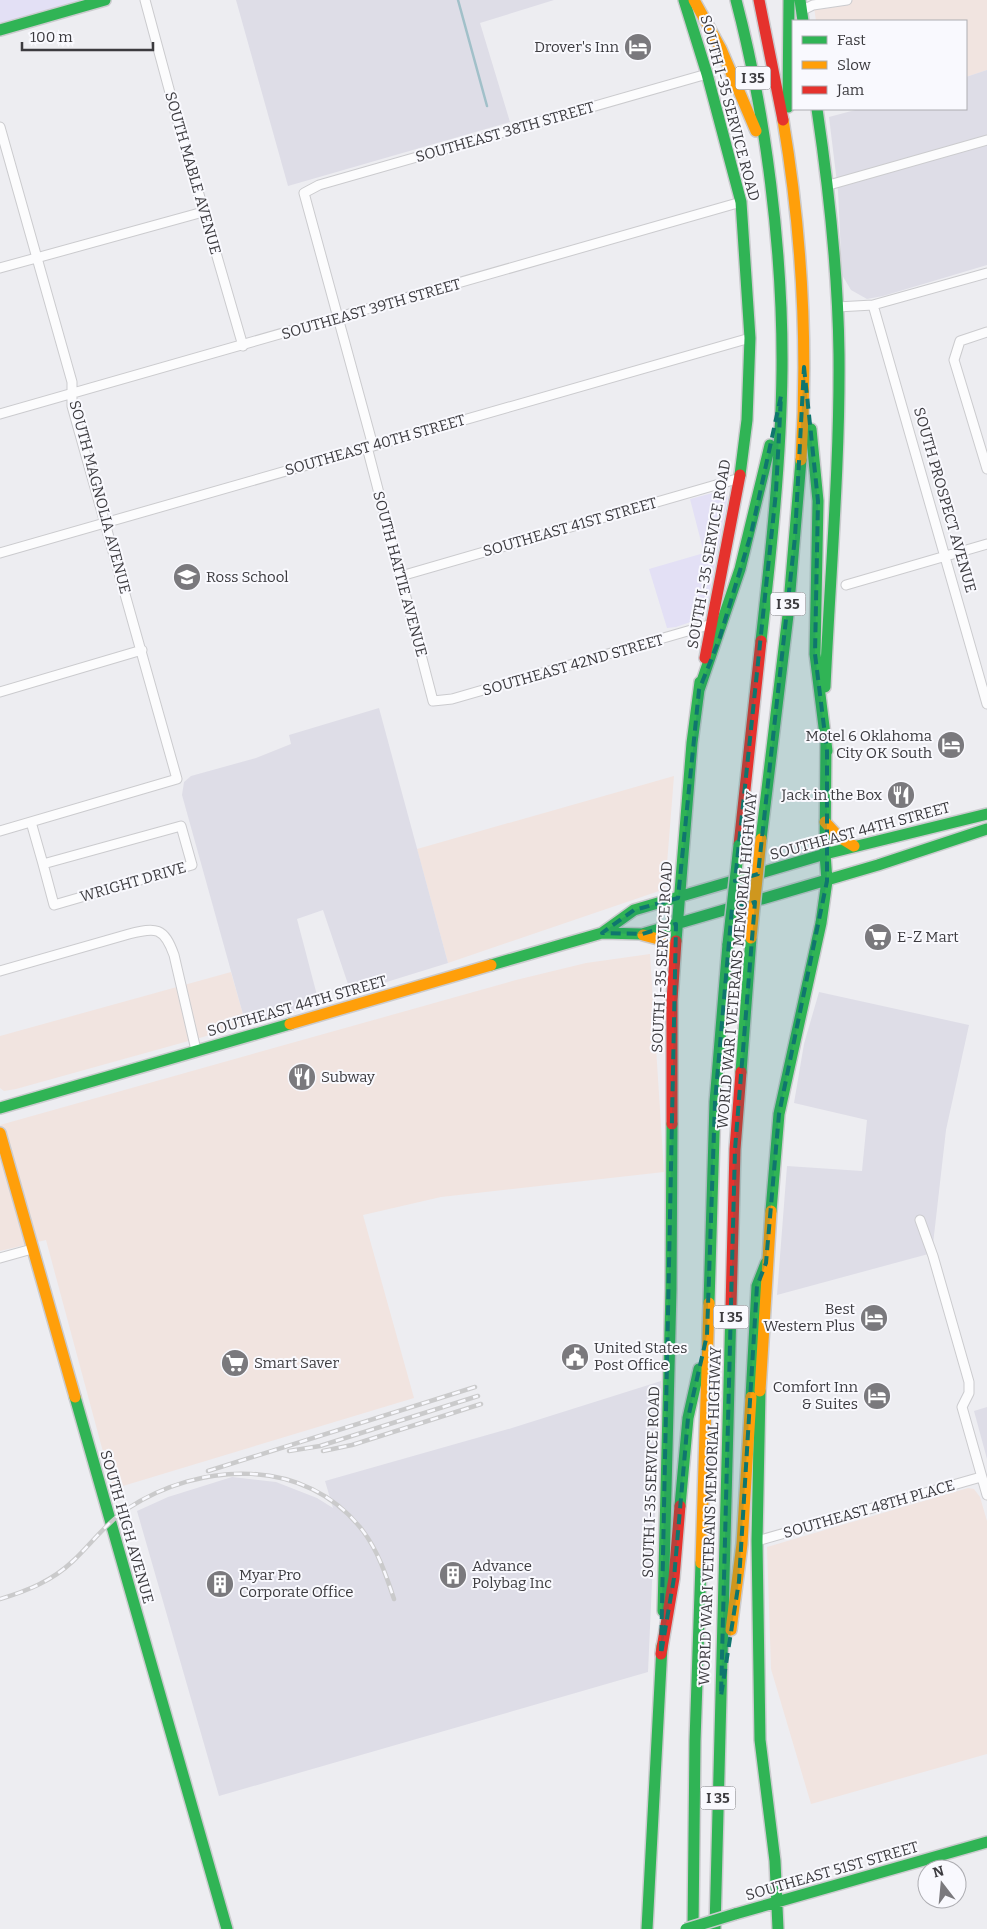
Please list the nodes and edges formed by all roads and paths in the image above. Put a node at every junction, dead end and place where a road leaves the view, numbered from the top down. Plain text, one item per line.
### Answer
1 (105, 0) edge
2 (145, 0) edge
3 (684, 0) edge
4 (694, 0) edge
5 (736, 0) edge
6 (759, 0) edge
7 (789, 0) edge
8 (847, 0) edge
9 (801, 11) edge
10 (0, 30) edge
11 (707, 74) junction
12 (817, 110) edge
13 (0, 127) edge
14 (787, 137) junction
15 (987, 140) edge
16 (766, 156) junction
17 (829, 185) junction
18 (304, 193) joint
19 (741, 202) junction
20 (203, 212) junction
21 (38, 258) junction
22 (0, 268) edge
23 (987, 273) edge
24 (874, 306) junction
25 (838, 307) junction
26 (338, 318) junction
27 (987, 332) edge
28 (750, 338) junction
29 (243, 346) junction
30 (804, 367) junction
31 (72, 394) junction
32 (781, 396) junction
33 (0, 414) edge
34 (370, 446) junction
35 (987, 469) edge
36 (740, 478) junction
37 (104, 523) junction
38 (987, 544) edge
39 (0, 553) edge
40 (946, 556) junction
41 (401, 576) junction
42 (846, 586) dead end
43 (712, 624) junction
44 (142, 650) junction
45 (699, 690) junction
46 (0, 692) edge
47 (433, 701) joint
48 (987, 704) edge
49 (827, 752) junction
50 (987, 814) edge
51 (31, 822) junction
52 (825, 822) junction
53 (987, 829) edge
54 (0, 831) edge
55 (854, 846) junction
56 (825, 854) junction
57 (43, 864) junction
58 (827, 881) junction
59 (678, 898) junction
60 (676, 924) junction
61 (602, 933) junction
62 (642, 934) junction
63 (674, 956) junction
64 (0, 971) edge
65 (196, 1050) junction
66 (0, 1108) edge
67 (0, 1133) edge
68 (920, 1220) dead end
69 (32, 1249) junction
70 (0, 1258) edge
71 (766, 1263) junction
72 (707, 1335) junction
73 (981, 1477) junction
74 (987, 1494) edge
75 (757, 1540) junction
76 (661, 1654) junction
77 (721, 1696) junction
78 (987, 1842) edge
79 (778, 1902) junction
80 (227, 1929) edge
81 (647, 1929) edge
82 (686, 1929) edge
83 (693, 1929) edge
84 (715, 1929) edge
85 (778, 1929) edge

1 - 10 main road
2 - 20 street, SOUTH MABLE AVENUE
3 - 11 main road, SOUTH I-35 SERVICE ROAD
4 - 16 main road
5 - 16 main road, WORLD WAR I VETERANS MEMORIAL HIGHWAY / I 35
6 - 14 main road, WORLD WAR I VETERANS MEMORIAL HIGHWAY / I 35
7 - 14 main road
8 - 9 street
11 - 18 street, SOUTHEAST 38TH STREET
11 - 19 main road, SOUTH I-35 SERVICE ROAD
12 - 17 main road
13 - 21 street, SOUTH MAGNOLIA AVENUE
14 - 30 main road, WORLD WAR I VETERANS MEMORIAL HIGHWAY / I 35
15 - 17 street
16 - 32 main road, WORLD WAR I VETERANS MEMORIAL HIGHWAY / I 35
17 - 25 main road
18 - 26 street, SOUTH HATTIE AVENUE
19 - 26 street, SOUTHEAST 39TH STREET
19 - 28 main road, SOUTH I-35 SERVICE ROAD
20 - 21 street
20 - 29 street, SOUTH MABLE AVENUE
21 - 22 street
21 - 31 street, SOUTH MAGNOLIA AVENUE
23 - 24 street
24 - 25 street
24 - 40 street, SOUTH PROSPECT AVENUE
25 - 49 main road
26 - 29 street, SOUTHEAST 39TH STREET
26 - 34 street, SOUTH HATTIE AVENUE
27 - 35 street
28 - 34 street, SOUTHEAST 40TH STREET
28 - 36 main road, SOUTH I-35 SERVICE ROAD
29 - 31 street, SOUTHEAST 39TH STREET
30 - 49 main road
30 - 77 main road, WORLD WAR I VETERANS MEMORIAL HIGHWAY / I 35, bridge
31 - 33 street, SOUTHEAST 39TH STREET
31 - 37 street, SOUTH MAGNOLIA AVENUE
32 - 45 main road
32 - 72 main road, WORLD WAR I VETERANS MEMORIAL HIGHWAY / I 35, bridge
34 - 37 street, SOUTHEAST 40TH STREET
34 - 41 street, SOUTH HATTIE AVENUE
36 - 41 street, SOUTHEAST 41ST STREET
36 - 43 main road, SOUTH I-35 SERVICE ROAD
37 - 39 street, SOUTHEAST 40TH STREET
37 - 44 street, SOUTH MAGNOLIA AVENUE
38 - 40 street
40 - 42 street
40 - 48 street, SOUTH PROSPECT AVENUE
41 - 47 street, SOUTH HATTIE AVENUE
43 - 45 main road, SOUTH I-35 SERVICE ROAD
43 - 47 street, SOUTHEAST 42ND STREET
44 - 46 street
44 - 51 street, SOUTH MAGNOLIA AVENUE
45 - 59 main road, SOUTH I-35 SERVICE ROAD
49 - 52 main road
50 - 55 main road, SOUTHEAST 44TH STREET
51 - 54 street
51 - 57 street, WRIGHT DRIVE
52 - 55 main road
52 - 56 main road
53 - 58 main road, SOUTHEAST 44TH STREET
55 - 56 main road, SOUTHEAST 44TH STREET
56 - 58 main road
56 - 59 main road, SOUTHEAST 44TH STREET
57 - 57 street, WRIGHT DRIVE
58 - 60 main road, SOUTHEAST 44TH STREET
58 - 71 main road
59 - 60 main road, SOUTH I-35 SERVICE ROAD
59 - 61 main road, SOUTHEAST 44TH STREET
60 - 62 main road, SOUTHEAST 44TH STREET
60 - 63 main road, SOUTH I-35 SERVICE ROAD
61 - 62 main road, SOUTHEAST 44TH STREET
61 - 65 main road, SOUTHEAST 44TH STREET
62 - 63 main road
63 - 76 main road, SOUTH I-35 SERVICE ROAD
64 - 65 street
65 - 66 main road, SOUTHEAST 44TH STREET
67 - 69 main road, SOUTH HIGH AVENUE
68 - 73 street
69 - 70 street
69 - 80 main road, SOUTH HIGH AVENUE
71 - 75 main road
71 - 77 main road
72 - 76 main road
72 - 83 main road, WORLD WAR I VETERANS MEMORIAL HIGHWAY / I 35
73 - 74 street
73 - 75 street, SOUTHEAST 48TH PLACE
75 - 79 main road
76 - 81 main road, SOUTH I-35 SERVICE ROAD
77 - 84 main road, WORLD WAR I VETERANS MEMORIAL HIGHWAY / I 35
78 - 79 main road, SOUTHEAST 51ST STREET
79 - 82 main road, SOUTHEAST 51ST STREET, bridge
79 - 85 main road

